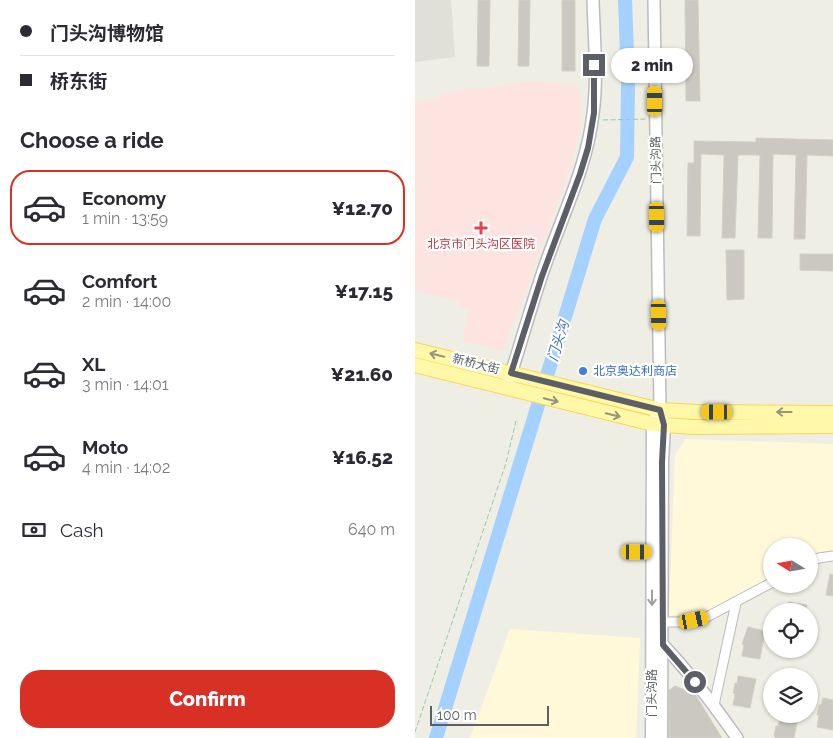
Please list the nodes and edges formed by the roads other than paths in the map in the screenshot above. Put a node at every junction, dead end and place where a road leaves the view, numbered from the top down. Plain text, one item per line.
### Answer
1 (593, 0) edge
2 (654, 0) edge
3 (415, 350) edge
4 (415, 365) edge
5 (511, 373) junction
6 (506, 388) junction
7 (660, 410) junction
8 (833, 413) edge
9 (658, 425) junction
10 (833, 426) edge
11 (629, 552) dead end
12 (657, 552) junction
13 (833, 556) edge
14 (818, 558) edge
15 (763, 588) edge
16 (736, 603) junction
17 (662, 622) junction
18 (657, 645) junction
19 (714, 705) junction
20 (652, 738) edge
21 (661, 738) edge
22 (737, 738) edge

1 - 5 street
2 - 7 street, 门头沟路
5 -> 3 main road, 新桥大街
4 - 6 main road, 新桥大街
5 - 6 street
5 - 7 main road, 新桥大街
6 -> 9 main road, 新桥大街
8 -> 7 main road, 新桥大街
7 - 9 main road, 门头沟路
9 - 10 main road, 新桥大街
9 - 12 main road, 门头沟路
11 - 12 lane
12 - 17 main road, 门头沟路
12 -> 18 main road, 门头沟路
13 - 14 street
15 - 16 street
16 - 17 street
16 - 19 street
17 - 18 main road, 门头沟路
18 - 19 street
18 - 20 main road, 门头沟路
18 - 21 main road, 门头沟路
19 - 22 street

